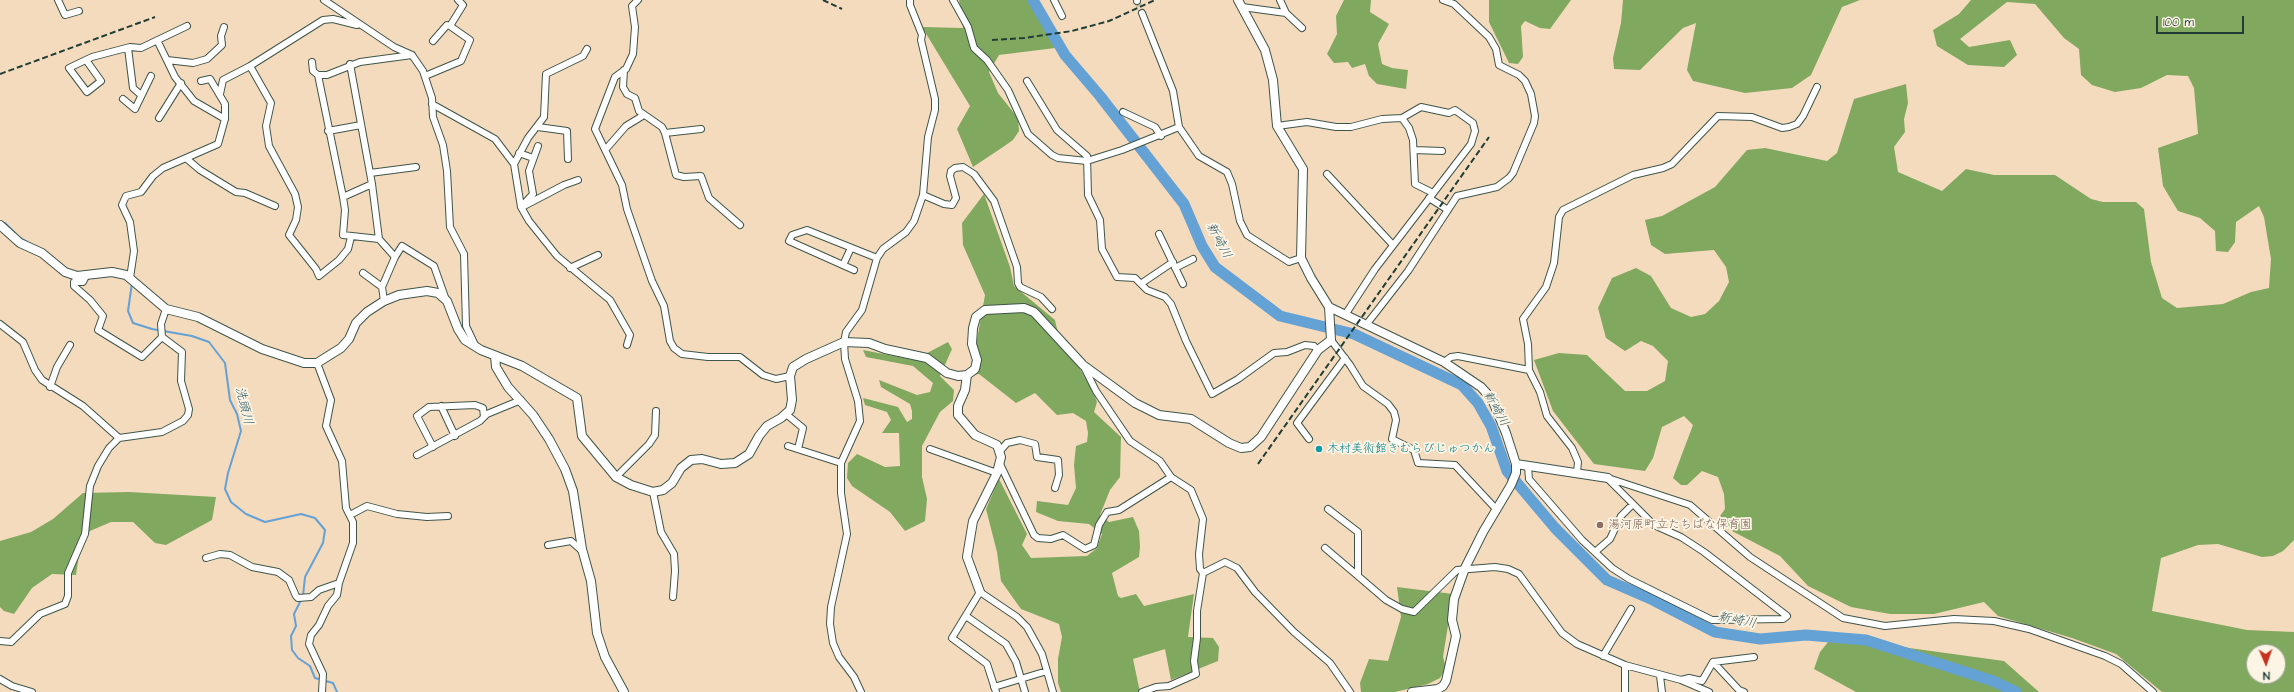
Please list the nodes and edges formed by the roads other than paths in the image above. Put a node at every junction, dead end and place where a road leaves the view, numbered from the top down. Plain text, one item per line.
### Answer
1 (58, 0) edge
2 (324, 0) edge
3 (458, 0) edge
4 (638, 0) edge
5 (910, 0) edge
6 (952, 0) edge
7 (1280, 0) edge
8 (1443, 0) edge
9 (1056, 1) edge
10 (1240, 4) edge
11 (79, 11) dead end
12 (1142, 13) tunnel mouth
13 (1286, 13) junction
14 (1062, 16) dead end
15 (360, 25) junction
16 (187, 26) dead end
17 (450, 26) junction
18 (224, 27) dead end
19 (1302, 28) dead end
20 (433, 41) dead end
21 (158, 42) junction
22 (128, 48) junction
23 (587, 49) dead end
24 (412, 56) junction
25 (86, 60) junction
26 (167, 60) junction
27 (312, 62) dead end
28 (350, 64) junction
29 (250, 66) junction
30 (624, 70) junction
31 (318, 75) junction
32 (151, 76) dead end
33 (425, 76) junction
34 (201, 81) dead end
35 (1027, 81) dead end
36 (181, 83) junction
37 (1817, 87) dead end
38 (220, 94) junction
39 (140, 95) junction
40 (123, 99) dead end
41 (432, 104) junction
42 (1123, 112) dead end
43 (644, 114) junction
44 (159, 118) dead end
45 (1402, 118) junction
46 (225, 119) junction
47 (362, 126) junction
48 (1278, 126) junction
49 (538, 127) junction
50 (1180, 127) junction
51 (701, 129) dead end
52 (328, 131) junction
53 (665, 133) junction
54 (1161, 136) junction
55 (538, 146) dead end
56 (606, 149) junction
57 (1414, 150) junction
58 (1442, 151) dead end
59 (519, 153) junction
60 (187, 158) junction
61 (533, 158) junction
62 (568, 159) dead end
63 (1087, 161) junction
64 (514, 164) junction
65 (416, 167) dead end
66 (370, 173) junction
67 (1327, 174) dead end
68 (578, 180) dead end
69 (372, 184) junction
70 (923, 195) junction
71 (1431, 196) junction
72 (343, 197) junction
73 (275, 206) dead end
74 (521, 207) junction
75 (1448, 210) junction
76 (0, 225) edge
77 (740, 225) dead end
78 (1160, 234) dead end
79 (351, 237) junction
80 (379, 240) junction
81 (1393, 245) junction
82 (851, 248) junction
83 (598, 255) dead end
84 (395, 257) junction
85 (877, 258) junction
86 (1302, 258) junction
87 (1193, 259) dead end
88 (843, 265) junction
89 (1174, 265) junction
90 (570, 268) junction
91 (854, 270) dead end
92 (363, 273) dead end
93 (86, 276) junction
94 (130, 278) junction
95 (1142, 283) junction
96 (1182, 284) dead end
97 (382, 287) junction
98 (384, 301) junction
99 (447, 301) junction
100 (1329, 307) junction
101 (166, 309) junction
102 (1052, 309) dead end
103 (1345, 315) junction
104 (0, 324) edge
105 (1366, 325) junction
106 (162, 337) junction
107 (1331, 338) junction
108 (844, 342) junction
109 (70, 345) dead end
110 (627, 345) dead end
111 (476, 347) junction
112 (1318, 350) junction
113 (495, 356) junction
114 (1345, 358) junction
115 (1444, 362) junction
116 (316, 363) junction
117 (1083, 365) junction
118 (1529, 370) junction
119 (967, 375) junction
120 (790, 376) junction
121 (50, 387) junction
122 (521, 400) junction
123 (441, 406) junction
124 (656, 411) dead end
125 (786, 414) junction
126 (484, 417) junction
127 (454, 436) junction
128 (119, 438) junction
129 (1309, 439) dead end
130 (788, 446) dead end
131 (433, 447) junction
132 (798, 449) junction
133 (930, 449) dead end
134 (1000, 451) junction
135 (417, 455) dead end
136 (841, 463) junction
137 (1000, 464) junction
138 (1516, 468) junction
139 (1528, 468) junction
140 (1577, 472) junction
141 (997, 473) junction
142 (616, 477) junction
143 (1171, 477) junction
144 (1608, 478) junction
145 (1055, 488) dead end
146 (653, 492) junction
147 (1632, 505) junction
148 (1328, 509) dead end
149 (1497, 510) junction
150 (350, 515) junction
151 (448, 516) dead end
152 (548, 545) dead end
153 (1326, 548) dead end
154 (582, 549) junction
155 (1595, 552) junction
156 (206, 558) dead end
157 (1465, 568) junction
158 (1203, 573) junction
159 (1358, 576) junction
160 (339, 583) junction
161 (980, 592) junction
162 (673, 597) dead end
163 (1630, 608) dead end
164 (966, 616) junction
165 (0, 641) edge
166 (1603, 656) junction
167 (1754, 657) dead end
168 (1713, 662) junction
169 (1625, 665) junction
170 (1047, 671) junction
171 (1660, 676) junction
172 (0, 679) edge
173 (1021, 679) junction
174 (1681, 680) junction
175 (995, 689) edge
176 (1444, 689) edge
177 (31, 692) edge
178 (322, 692) edge
179 (624, 692) edge
180 (861, 692) edge
181 (1025, 692) edge
182 (1053, 692) edge
183 (1142, 692) edge
184 (1350, 692) edge
185 (1412, 692) edge
186 (1625, 692) edge
187 (1662, 692) edge
188 (1709, 692) edge
189 (1744, 692) edge
190 (2153, 692) edge

1 - 11 street
2 - 15 street
3 - 17 street
4 - 30 street
5 - 70 street
6 - 63 street
7 - 13 street
8 - 75 street
9 - 14 street
10 - 13 street
10 - 48 street
12 - 50 street
13 - 19 street
15 - 24 street
15 - 29 street
16 - 21 street
17 - 20 street
17 - 33 street
18 - 26 street
21 - 22 street
21 - 26 street
22 - 25 street
22 - 39 street
23 - 49 street
24 - 28 street
24 - 33 street
25 - 25 street
26 - 36 street
27 - 31 street
28 - 31 street
28 - 47 street
29 - 38 street
29 - 79 street
30 - 43 street
30 - 56 street
31 - 52 street
32 - 39 street
33 - 41 street
34 - 38 street
35 - 63 street
36 - 44 street
36 - 46 street
37 - 118 street
38 - 46 street
39 - 40 street
41 - 64 street
41 - 111 street
42 - 54 street
43 - 53 street
43 - 56 street
45 - 48 street
45 - 57 street
45 - 71 street
46 - 60 street
47 - 52 street
47 - 66 street
48 - 86 street
49 - 59 street
49 - 62 street
50 - 54 street
50 - 86 street
51 - 53 street
52 - 72 street
53 - 77 street
54 - 63 street
55 - 61 street
56 - 120 street
57 - 58 street
57 - 71 street
59 - 61 street
59 - 64 street
60 - 73 street
60 - 94 street
61 - 74 street
63 - 95 street
64 - 74 street
65 - 66 street
66 - 69 street
67 - 81 street
68 - 74 street
69 - 72 street
69 - 80 street
70 - 85 street
70 - 102 street
71 - 75 street
71 - 81 street
72 - 79 street
74 - 90 street
75 - 105 street
76 - 93 street
78 - 89 street
79 - 80 street
80 - 84 street
81 - 103 street
82 - 85 street
82 - 88 street
82 - 88 street
83 - 90 street
84 - 97 street
84 - 99 street
85 - 108 street
86 - 100 street
87 - 89 street
88 - 91 street
89 - 95 street
89 - 96 street
90 - 110 street
92 - 97 street
93 - 94 street
93 - 106 street
94 - 101 street
95 - 112 street
97 - 98 street
98 - 99 street
98 - 116 street
99 - 111 street
100 - 103 street
100 - 107 street
101 - 106 street
101 - 116 street
103 - 105 street
104 - 121 street
105 - 115 street
106 - 128 street
107 - 112 street
107 - 114 street
108 - 119 street
108 - 120 street
108 - 136 street
109 - 121 street
111 - 113 street
112 - 117 street
113 - 122 street
113 - 142 street
114 - 129 street
114 - 149 street
115 - 118 street
115 - 138 street
116 - 150 street
117 - 119 street
117 - 143 street
118 - 140 street
119 - 134 street
120 - 125 street
121 - 128 street
122 - 126 street
122 - 154 street
123 - 126 street
123 - 127 street
123 - 131 street
124 - 142 street
125 - 132 street
125 - 146 street
126 - 127 street
127 - 131 street
128 - 165 street
130 - 132 street
131 - 135 street
132 - 136 street
133 - 141 street
134 - 137 street
134 - 145 street
136 - 180 street
137 - 141 street
137 - 143 street
138 - 139 street
138 - 149 street
139 - 140 street
139 - 155 street
140 - 144 street
141 - 161 street
142 - 146 street
143 - 158 street
144 - 147 street
144 - 190 street
146 - 162 street
147 - 155 street
147 - 155 street
148 - 159 street
149 - 157 street
150 - 151 street
150 - 160 street
152 - 154 street
153 - 159 street
154 - 179 street
156 - 160 street
157 - 159 street
157 - 166 street
157 - 176 street
158 - 183 street
158 - 184 street
160 - 178 street
161 - 164 street
161 - 170 street
163 - 166 street
164 - 173 street
164 - 175 street
166 - 169 street
167 - 168 street
168 - 174 street
168 - 189 street
169 - 171 street
169 - 186 street
170 - 173 street
170 - 182 street
171 - 174 street
171 - 187 street
172 - 177 street
173 - 175 street
173 - 181 street
174 - 188 street
176 - 185 street

